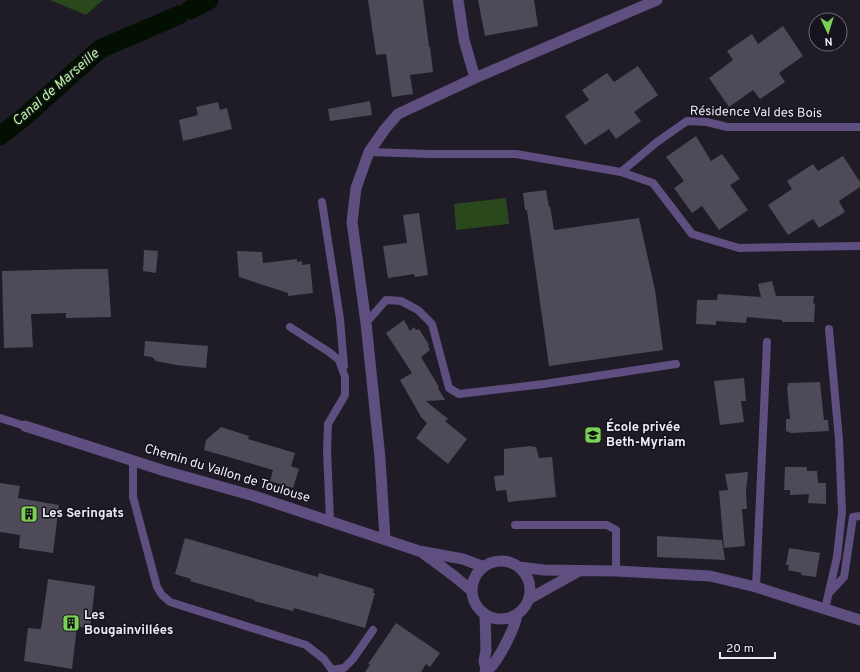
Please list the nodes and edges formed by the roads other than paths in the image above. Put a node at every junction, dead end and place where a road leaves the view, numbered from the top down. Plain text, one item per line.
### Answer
1 (458, 0) edge
2 (657, 0) edge
3 (475, 78) junction
4 (860, 127) edge
5 (369, 152) junction
6 (620, 172) junction
7 (322, 202) dead end
8 (860, 246) edge
9 (366, 323) junction
10 (290, 327) dead end
11 (829, 329) dead end
12 (767, 342) dead end
13 (676, 364) dead end
14 (345, 377) junction
15 (0, 418) edge
16 (25, 426) joint
17 (133, 460) junction
18 (860, 516) edge
19 (330, 520) junction
20 (515, 525) dead end
21 (385, 539) junction
22 (419, 551) junction
23 (484, 566) junction
24 (519, 567) junction
25 (579, 571) junction
26 (616, 571) junction
27 (756, 587) junction
28 (472, 590) junction
29 (829, 593) junction
30 (529, 599) junction
31 (826, 609) junction
32 (485, 614) junction
33 (517, 615) junction
34 (860, 620) edge
35 (373, 630) dead end
36 (332, 671) edge
37 (486, 671) edge

1 - 3 street
2 - 3 street
3 - 5 street
4 - 6 lane, Résidence Val des Bois
5 - 6 lane
5 - 9 street
6 - 8 lane
7 - 14 lane
9 - 13 lane
9 - 21 street
10 - 14 lane
11 - 29 lane
12 - 27 lane
14 - 19 lane
15 - 16 lane
16 - 17 street, Chemin du Vallon de Toulouse
17 - 19 street, Chemin du Vallon de Toulouse
17 - 36 lane
18 - 29 lane
19 - 21 street, Chemin du Vallon de Toulouse
20 - 26 lane
21 - 22 street, Chemin du Vallon de Toulouse
22 - 23 street, Chemin du Vallon de Toulouse
22 - 28 street, Chemin du Vallon de Toulouse
23 - 24 street
23 - 28 street
24 - 25 street
24 - 30 street
25 - 26 street
25 - 30 street
26 - 27 street
27 - 31 street
28 - 32 street
29 - 31 lane
30 - 33 street
31 - 34 street
32 - 33 street
32 - 37 street
33 - 37 street
35 - 36 lane

